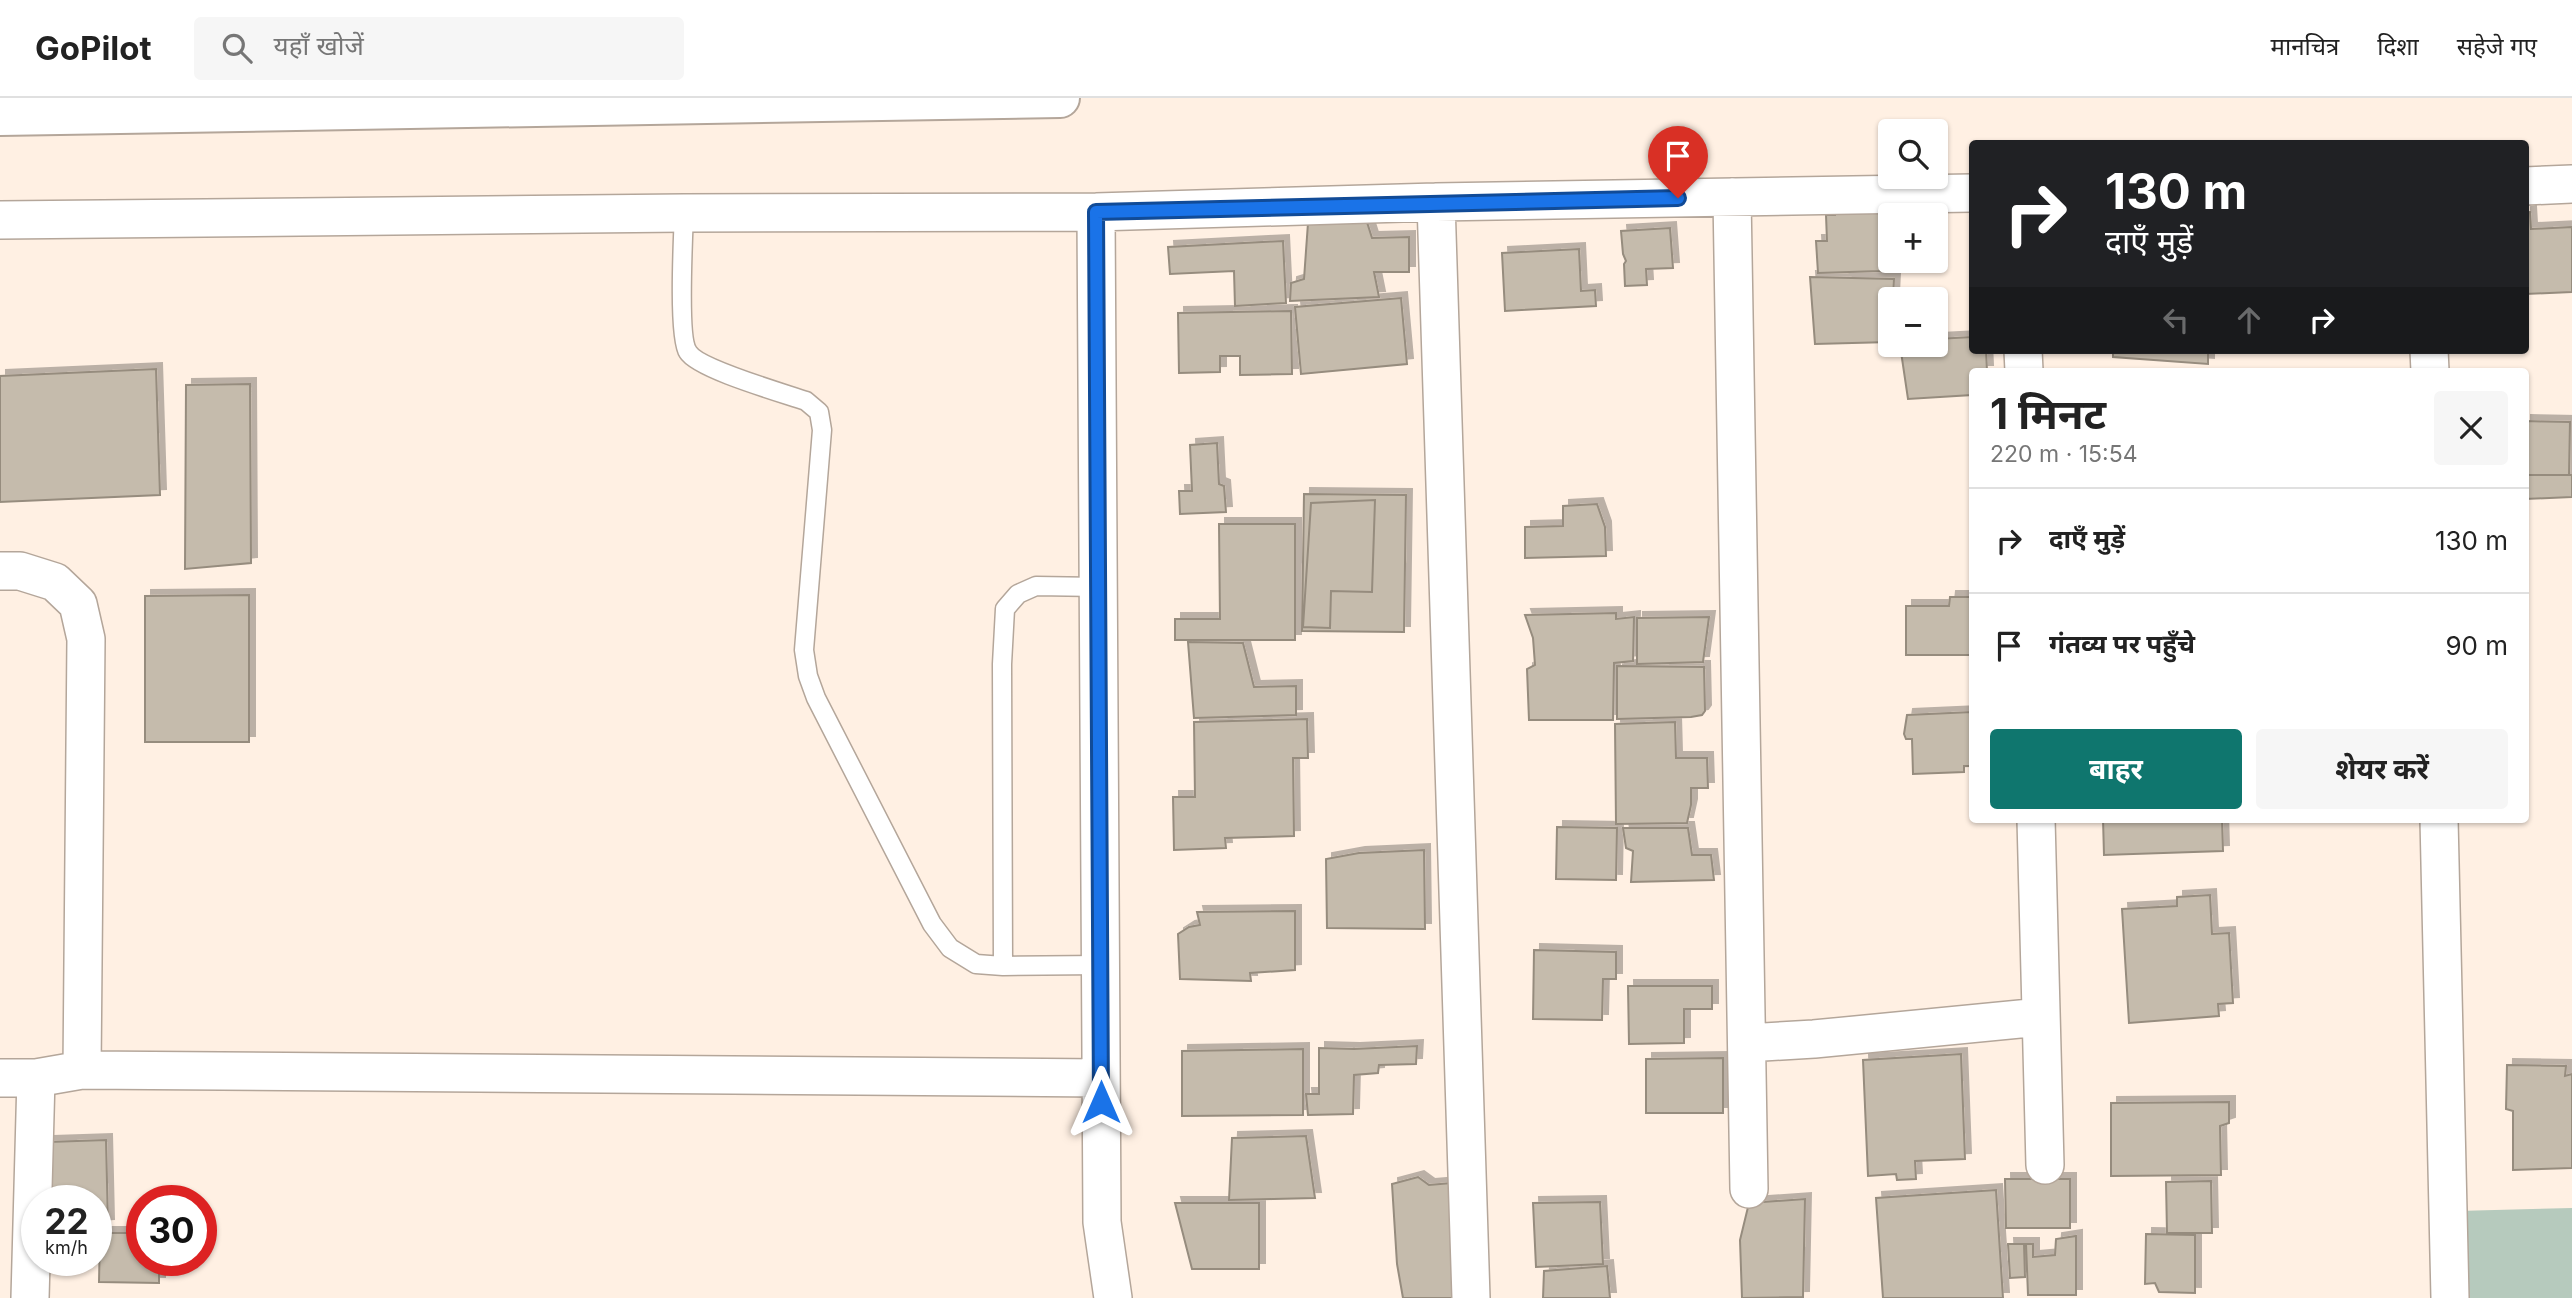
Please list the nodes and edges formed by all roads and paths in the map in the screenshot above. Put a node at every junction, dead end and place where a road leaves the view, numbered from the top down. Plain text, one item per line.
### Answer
1 (1060, 98) edge
2 (0, 116) edge
3 (2572, 184) edge
4 (2529, 186) edge
5 (1969, 193) edge
6 (1732, 197) junction
7 (1436, 202) junction
8 (1096, 212) junction
9 (684, 213) junction
10 (0, 220) edge
11 (0, 571) edge
12 (1098, 587) junction
13 (2036, 823) edge
14 (2439, 823) edge
15 (1101, 965) junction
16 (1003, 966) junction
17 (2041, 1017) junction
18 (1746, 1043) junction
19 (82, 1070) junction
20 (0, 1078) edge
21 (36, 1078) junction
22 (1101, 1078) junction
23 (2045, 1165) dead end
24 (1749, 1189) dead end
25 (30, 1298) edge
26 (1113, 1298) edge
27 (1471, 1298) edge
28 (2450, 1298) edge

1 - 2 street
3 - 4 street
5 - 6 street
6 - 7 street
6 - 18 street
7 - 8 street
7 - 27 street
8 - 9 street
8 - 12 street
9 - 10 street
9 - 16 lane
11 - 19 street
12 - 15 street
12 - 16 lane
13 - 17 street
14 - 28 street
15 - 16 lane
15 - 22 street
17 - 18 street
17 - 23 street
18 - 24 street
19 - 21 street
19 - 22 street
20 - 21 street
21 - 25 street
22 - 26 street

